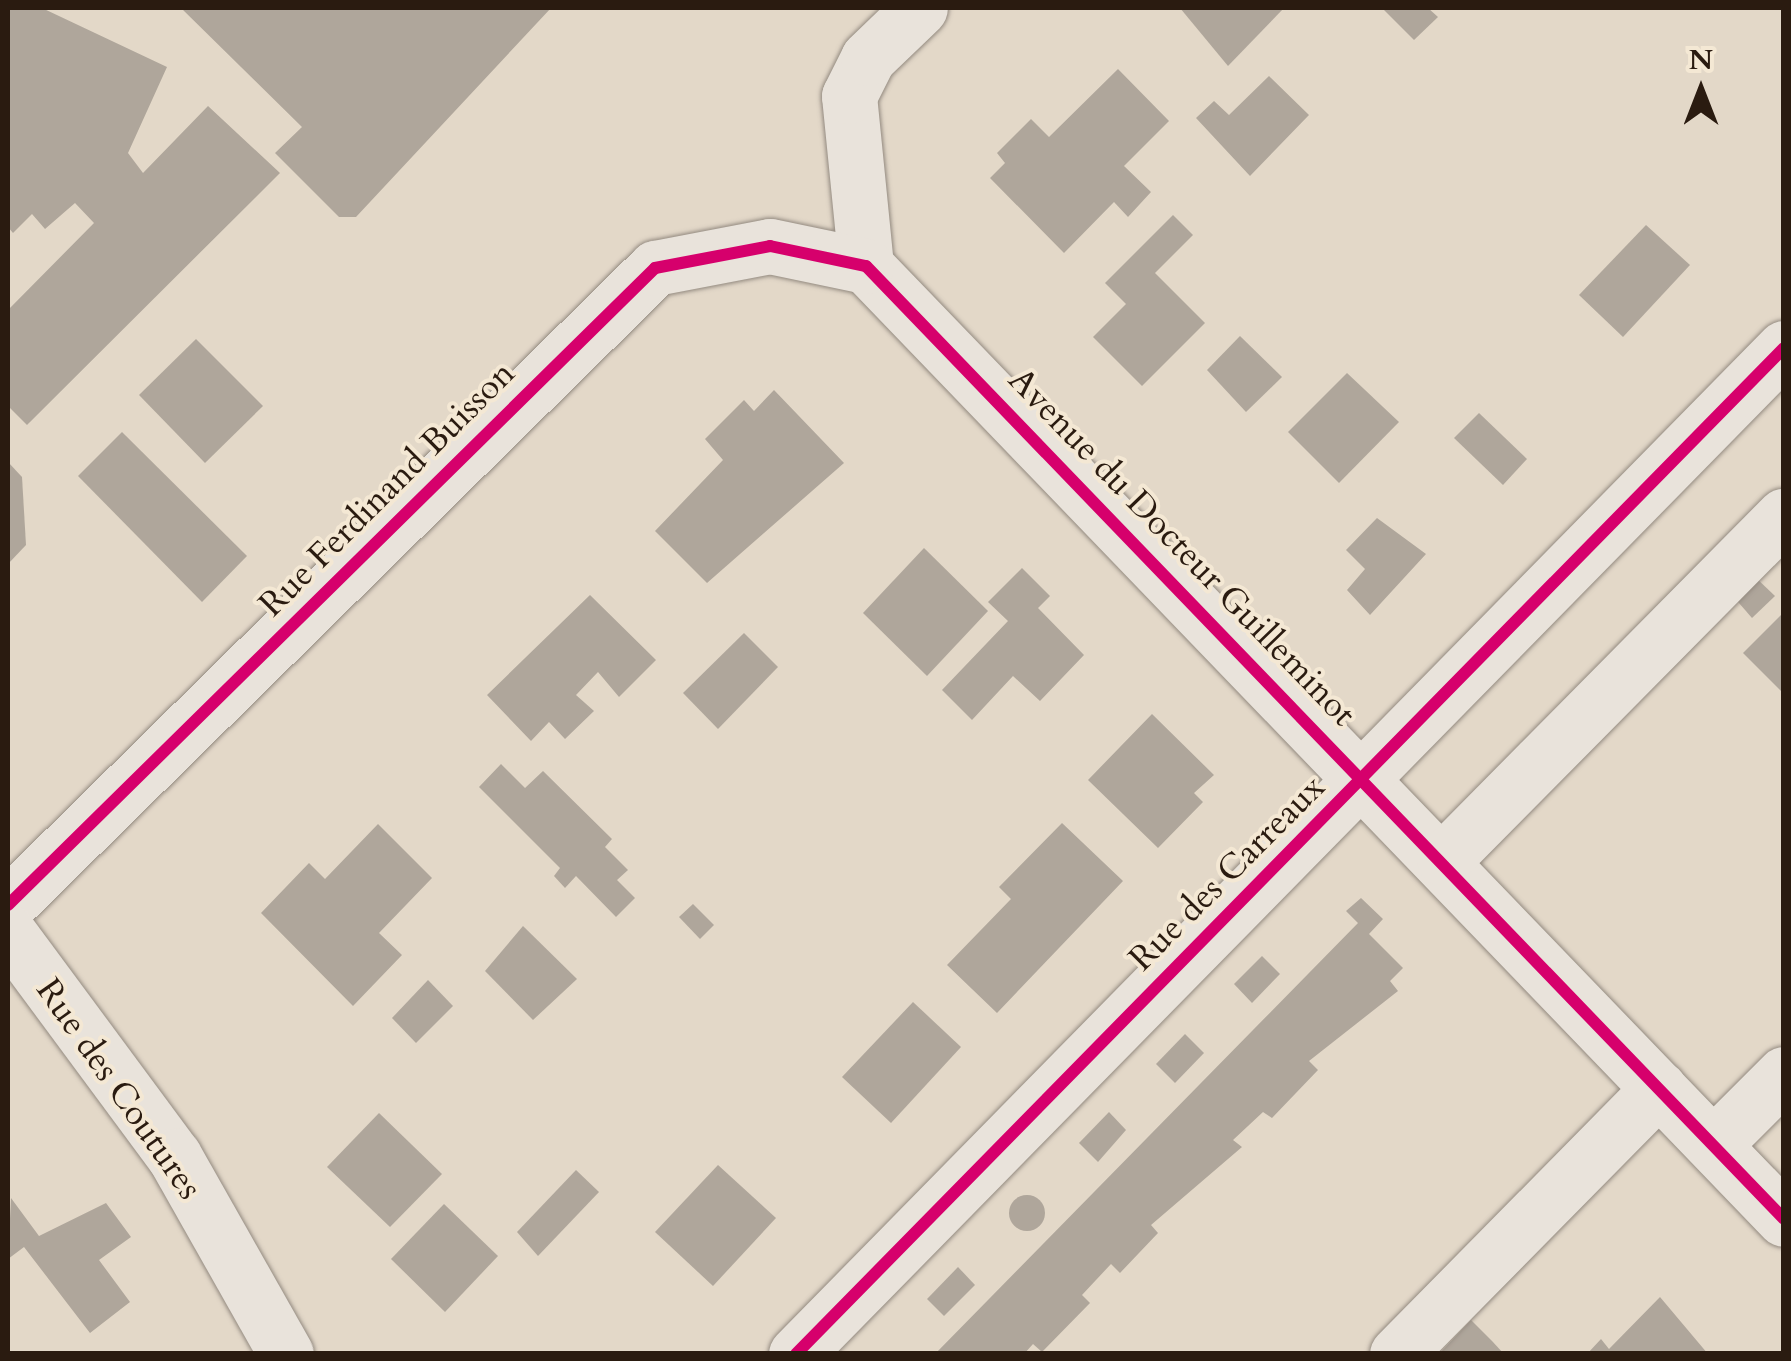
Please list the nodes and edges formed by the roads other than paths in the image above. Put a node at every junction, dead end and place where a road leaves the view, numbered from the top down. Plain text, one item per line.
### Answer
1 (920, 8) edge
2 (866, 266) junction
3 (1784, 348) edge
4 (1784, 516) edge
5 (1365, 778) junction
6 (1444, 858) junction
7 (8, 905) edge
8 (8, 932) edge
9 (1784, 1074) edge
10 (1659, 1088) junction
11 (1714, 1144) junction
12 (1784, 1219) edge
13 (286, 1354) edge
14 (796, 1354) edge
15 (1397, 1354) edge

1 - 2 street
2 - 5 street, Avenue du Docteur Guilleminot
2 - 7 street, Rue Ferdinand Buisson
3 - 5 street, Rue des Carreaux
4 - 6 street
5 - 6 street, Avenue du Docteur Guilleminot
5 - 14 street, Rue des Carreaux
6 - 10 street, Avenue du Docteur Guilleminot
8 - 13 street, Rue des Coutures
9 - 11 street
10 - 11 street, Avenue du Docteur Guilleminot
10 - 15 street
11 - 12 street, Avenue du Docteur Guilleminot

